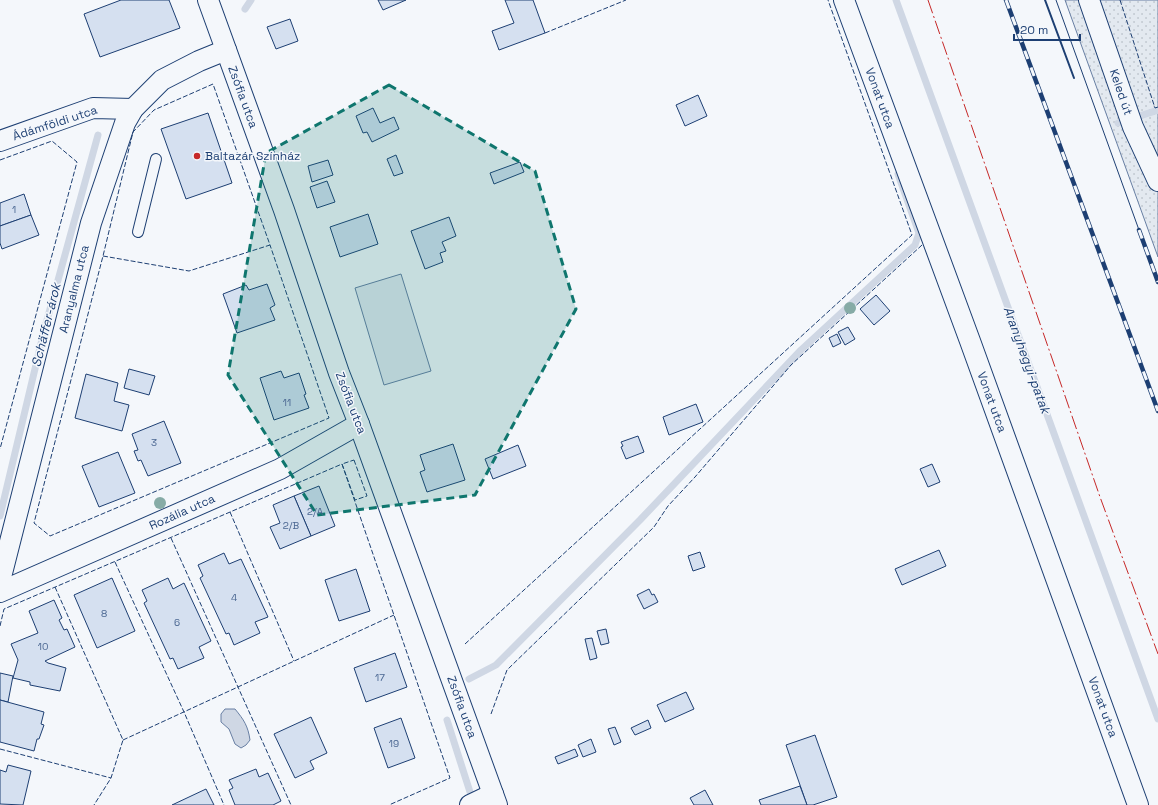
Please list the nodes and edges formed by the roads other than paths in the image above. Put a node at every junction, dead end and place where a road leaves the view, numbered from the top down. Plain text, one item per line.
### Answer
1 (208, 0) edge
2 (844, 0) edge
3 (1089, 0) edge
4 (226, 50) junction
5 (133, 109) junction
6 (0, 141) edge
7 (1152, 149) edge
8 (156, 159) dead end
9 (1158, 181) edge
10 (138, 232) dead end
11 (359, 424) junction
12 (0, 581) edge
13 (0, 592) edge
14 (495, 800) edge
15 (470, 805) edge
16 (1138, 805) edge

1 - 4 street, Zsófia utca
2 - 16 street, Vonat utca
3 - 7 street, Keled út
4 - 5 street, Aranyalma utca
4 - 11 street, Zsófia utca
5 - 6 street, Ádámföldi utca
5 - 12 street, Aranyalma utca
7 - 9 street, Keled út
8 - 10 lane
11 - 13 street, Rozália utca
11 - 14 street, Zsófia utca
14 - 15 street

